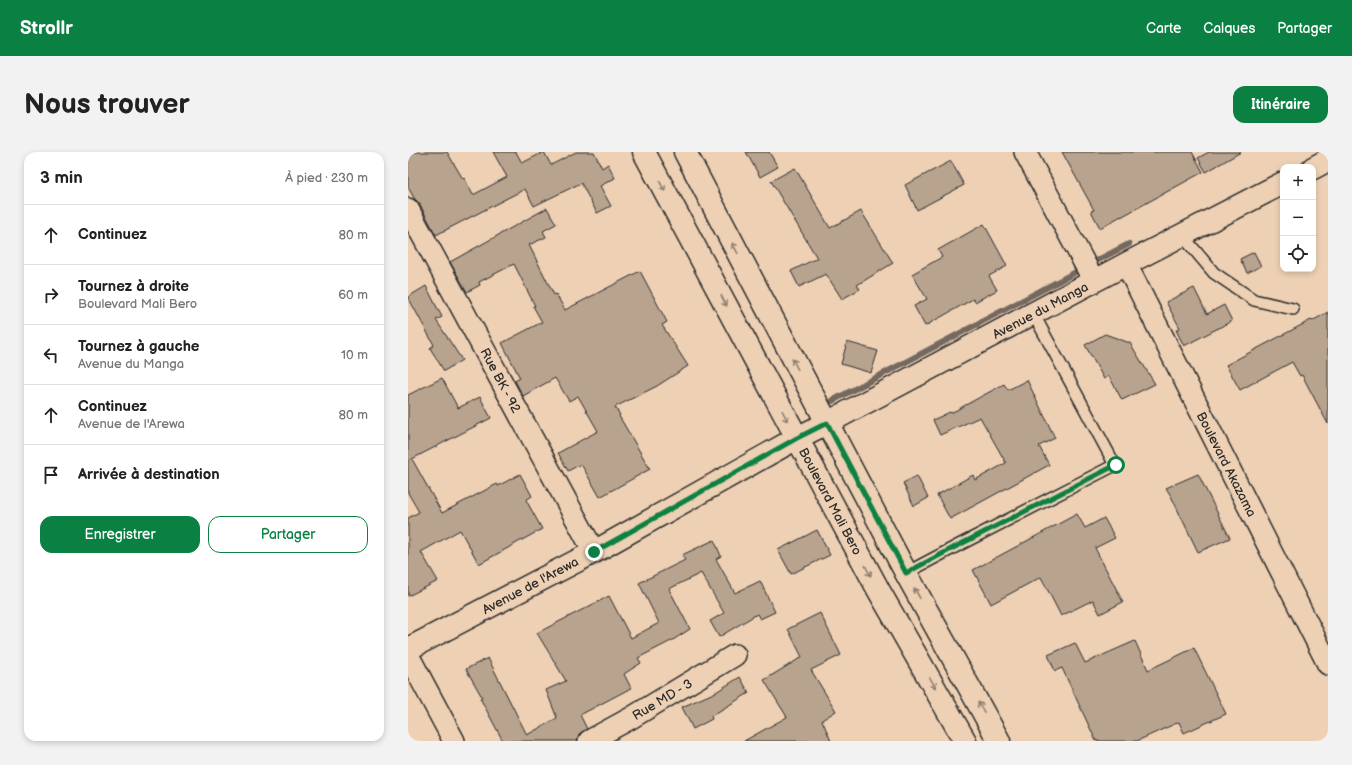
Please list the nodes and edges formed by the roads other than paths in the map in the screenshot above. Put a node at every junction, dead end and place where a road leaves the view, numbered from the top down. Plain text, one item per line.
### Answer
1 (644, 152) edge
2 (684, 152) edge
3 (1025, 152) edge
4 (1328, 160) edge
5 (1316, 166) edge
6 (1280, 185) edge
7 (408, 209) edge
8 (1182, 235) junction
9 (1126, 264) junction
10 (1094, 281) junction
11 (1293, 309) dead end
12 (1034, 313) junction
13 (827, 423) junction
14 (797, 438) junction
15 (594, 552) junction
16 (906, 573) junction
17 (408, 650) edge
18 (408, 655) edge
19 (735, 655) dead end
20 (1328, 664) edge
21 (454, 741) edge
22 (589, 741) edge
23 (965, 741) edge
24 (999, 741) edge

1 -> 14 main road, Boulevard Mali Bero
13 -> 2 main road
3 - 10 street
4 - 5 main road
6 - 8 main road, Avenue du Manga
7 - 15 street, Rue BK - 92
8 - 9 main road, Avenue du Manga
8 - 11 lane
9 - 10 main road, Avenue du Manga
9 - 20 street, Boulevard Akazama
10 - 12 main road, Avenue du Manga
12 - 13 main road, Avenue du Manga
12 - 16 lane
13 - 14 main road, Avenue du Manga
13 - 16 main road
14 - 15 main road, Avenue de l'Arewa
14 -> 23 main road, Boulevard Mali Bero
15 - 17 main road, Avenue de l'Arewa
24 -> 16 main road
18 - 21 street
19 - 22 street, Rue MD - 3

